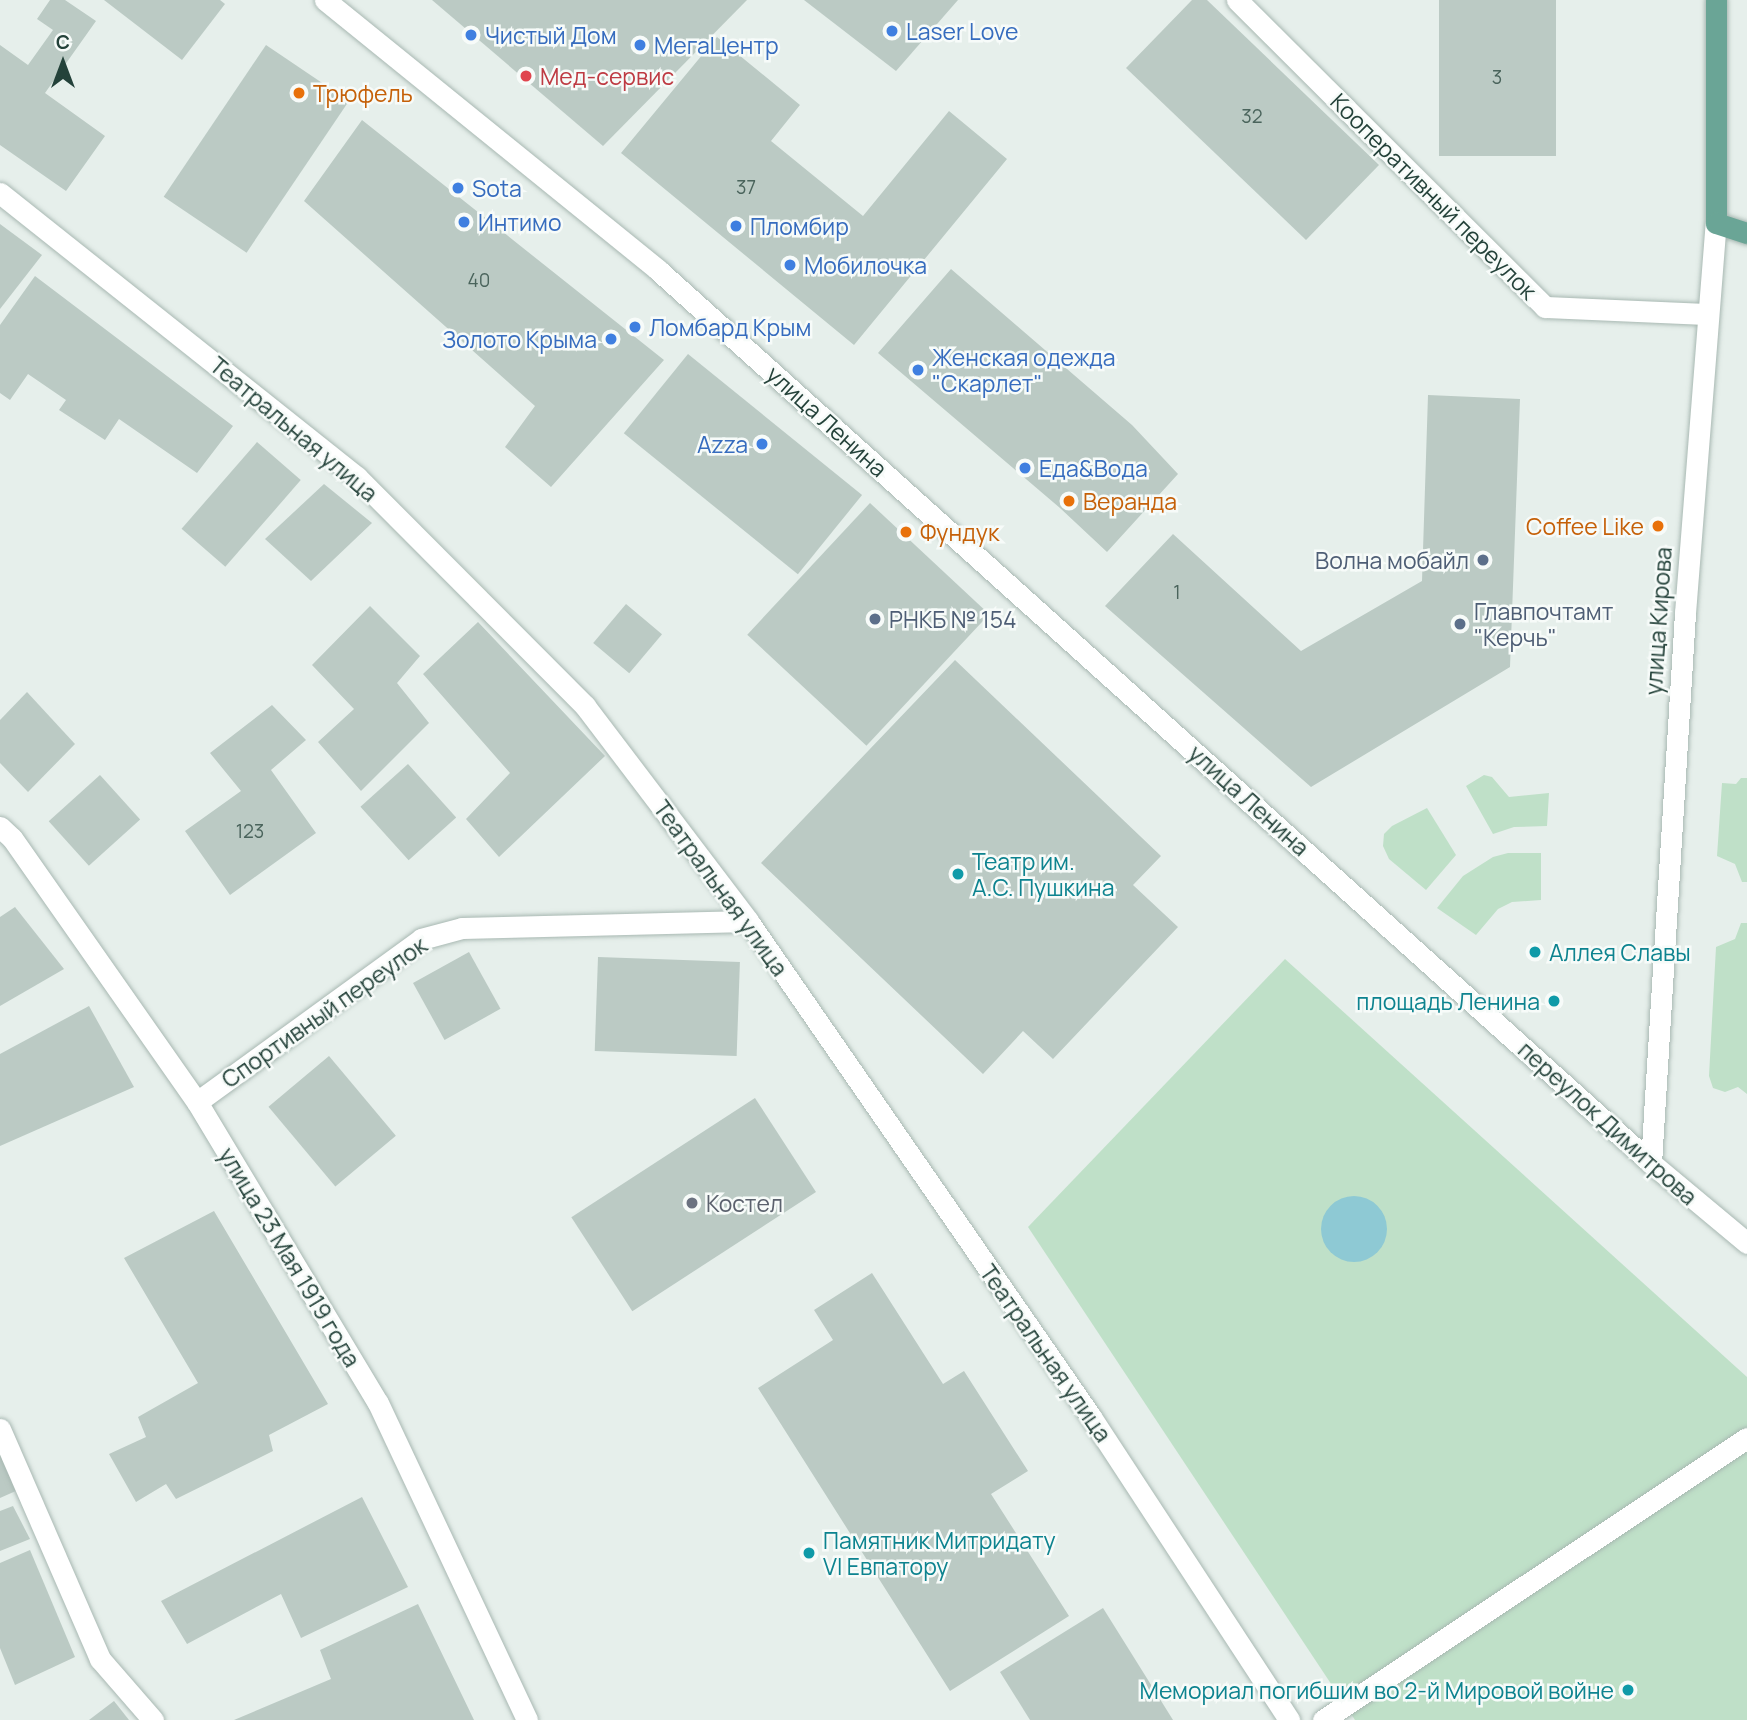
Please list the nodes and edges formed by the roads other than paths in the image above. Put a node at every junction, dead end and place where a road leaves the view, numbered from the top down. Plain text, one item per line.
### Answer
1 (325, 0) edge
2 (1237, 0) edge
3 (1716, 0) edge
4 (0, 193) edge
5 (1716, 223) junction
6 (1747, 233) edge
7 (1707, 314) junction
8 (0, 827) edge
9 (1315, 860) joint
10 (748, 921) junction
11 (197, 1102) junction
12 (1651, 1163) junction
13 (1747, 1243) edge
14 (0, 1429) edge
15 (1747, 1438) edge
16 (153, 1720) edge
17 (527, 1720) edge
18 (1289, 1720) edge
19 (1323, 1720) edge

1 - 9 street, улица Ленина
2 - 7 street, Кооперативный переулок
3 - 5 main road, улица Кирова
4 - 10 street, Театральная улица
5 - 6 main road
5 - 7 street, улица Кирова
7 - 12 street, улица Кирова
8 - 11 street, улица 23 Мая 1919 года
9 - 12 street, переулок Димитрова
10 - 11 street, Спортивный переулок
10 - 18 street, Театральная улица
11 - 17 street, улица 23 Мая 1919 года
12 - 13 street, переулок Димитрова
14 - 16 street
15 - 19 street

